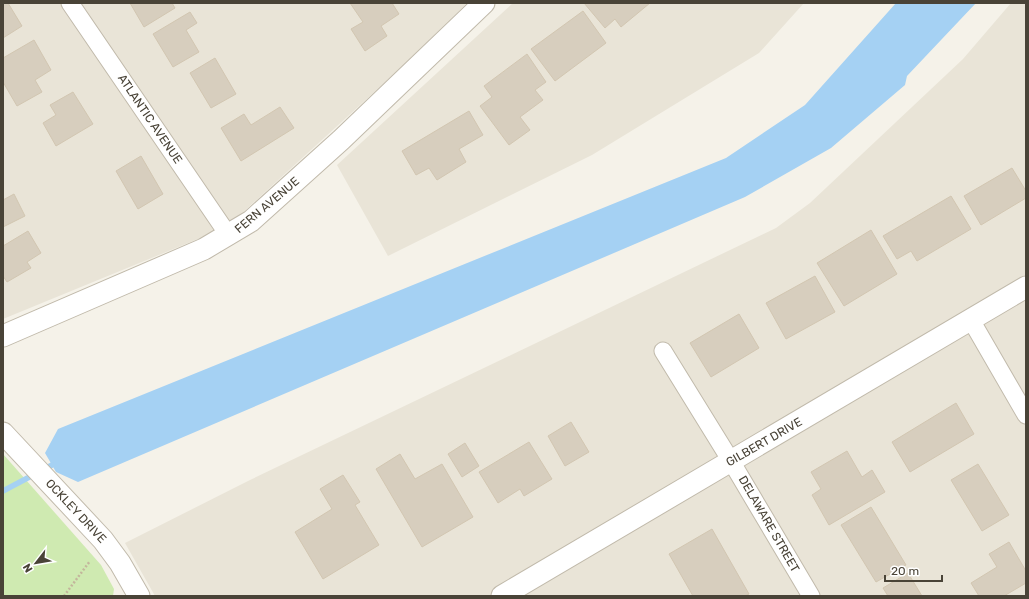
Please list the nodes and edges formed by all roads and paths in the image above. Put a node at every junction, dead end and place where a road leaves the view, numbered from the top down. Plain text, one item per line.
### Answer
1 (70, 3) edge
2 (473, 7) edge
3 (229, 236) junction
4 (1026, 287) edge
5 (971, 320) junction
6 (3, 336) edge
7 (663, 351) dead end
8 (1026, 415) edge
9 (3, 433) edge
10 (732, 461) junction
11 (90, 560) dead end
12 (120, 562) junction
13 (64, 596) edge
14 (122, 596) edge
15 (139, 596) edge
16 (502, 596) edge
17 (811, 596) edge

1 - 3 street, ATLANTIC AVENUE
2 - 3 street, FERN AVENUE
3 - 6 street, FERN AVENUE
4 - 5 street, GILBERT DRIVE
5 - 8 street
5 - 10 street, GILBERT DRIVE
7 - 10 street, DELAWARE STREET
9 - 12 street, OCKLEY DRIVE
10 - 16 street, GILBERT DRIVE
10 - 17 street, DELAWARE STREET
11 - 13 path
12 - 14 street
12 - 15 street, OCKLEY DRIVE

